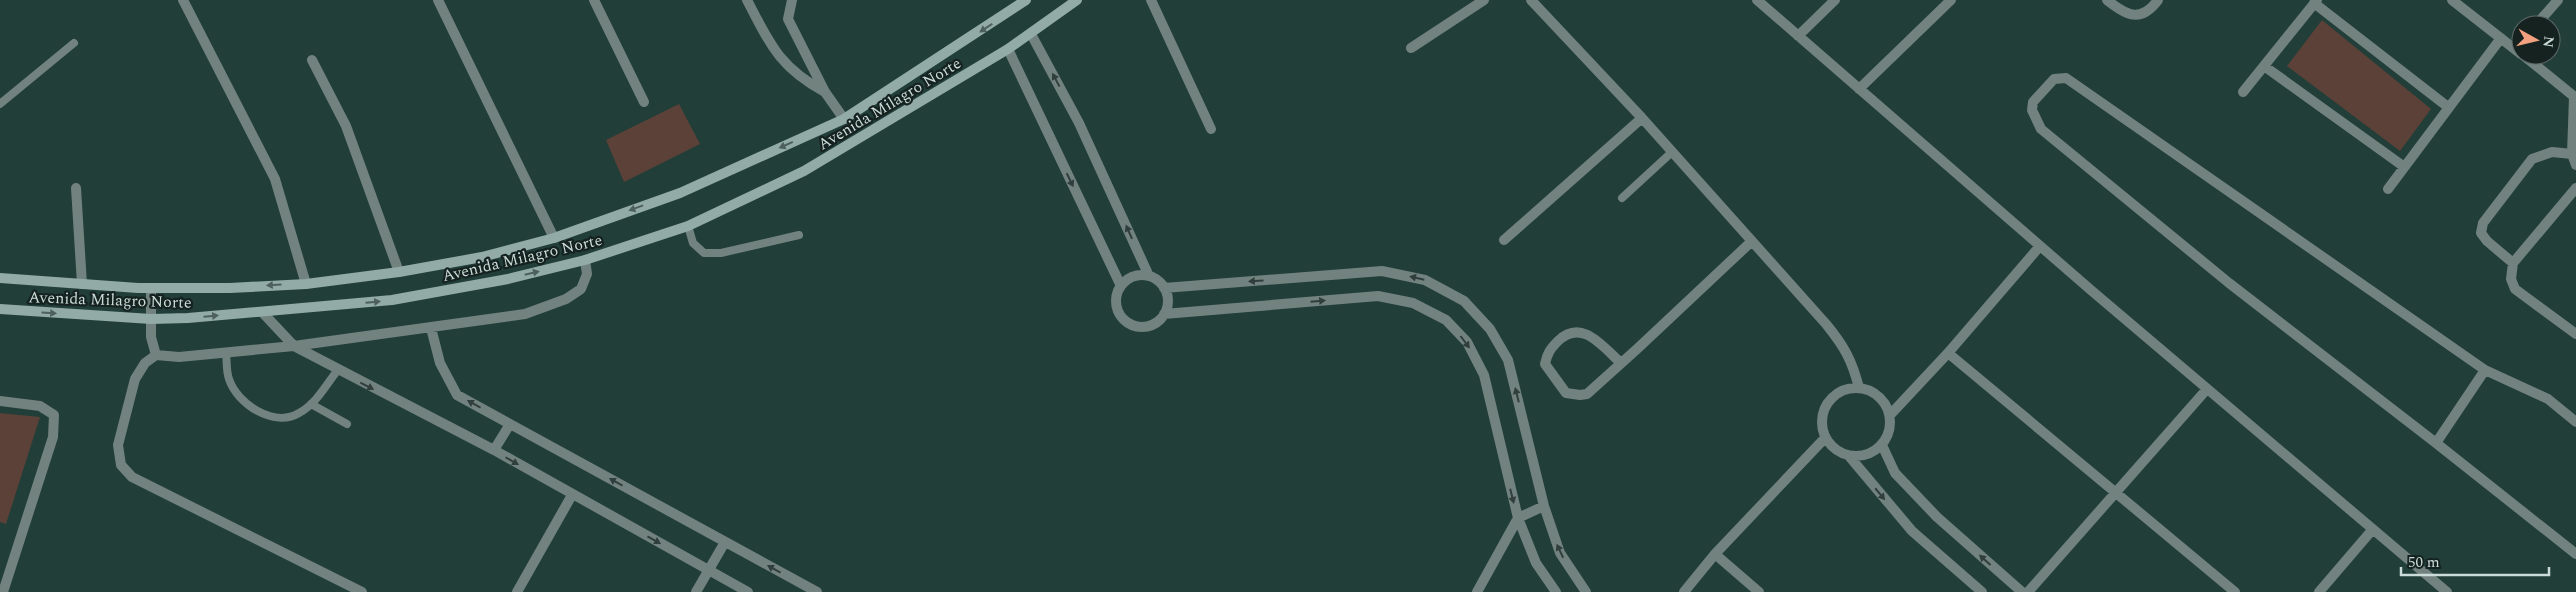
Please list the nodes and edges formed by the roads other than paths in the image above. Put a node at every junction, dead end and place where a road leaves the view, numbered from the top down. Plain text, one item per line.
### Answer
1 (183, 0) edge
2 (438, 0) edge
3 (594, 0) edge
4 (747, 0) edge
5 (792, 0) edge
6 (1026, 0) edge
7 (1077, 0) edge
8 (1151, 0) edge
9 (1484, 0) edge
10 (1531, 0) edge
11 (1834, 0) edge
12 (1951, 0) edge
13 (2107, 0) edge
14 (2158, 0) edge
15 (2452, 0) edge
16 (2558, 0) edge
17 (1762, 2) edge
18 (2316, 2) edge
19 (2545, 15) edge
20 (1031, 34) junction
21 (1798, 36) junction
22 (2501, 38) junction
23 (74, 43) dead end
24 (2511, 45) edge
25 (1411, 48) dead end
26 (1008, 49) junction
27 (312, 60) dead end
28 (2537, 65) edge
29 (2264, 66) junction
30 (1860, 89) junction
31 (825, 92) junction
32 (2243, 92) dead end
33 (2575, 97) edge
34 (644, 102) dead end
35 (0, 104) edge
36 (2448, 107) junction
37 (1642, 118) junction
38 (844, 119) junction
39 (1210, 129) dead end
40 (1672, 152) junction
41 (2572, 154) junction
42 (2576, 164) edge
43 (2403, 166) junction
44 (76, 188) dead end
45 (2576, 188) edge
46 (2388, 189) dead end
47 (1622, 198) dead end
48 (688, 226) junction
49 (798, 235) dead end
50 (554, 238) junction
51 (1504, 240) dead end
52 (1752, 241) junction
53 (2040, 246) junction
54 (585, 260) junction
55 (2513, 263) junction
56 (399, 272) junction
57 (1149, 276) junction
58 (0, 278) edge
59 (82, 284) junction
60 (306, 284) junction
61 (1122, 286) junction
62 (151, 288) junction
63 (1164, 288) junction
64 (0, 309) edge
65 (24, 312) junction
66 (262, 312) junction
67 (0, 314) edge
68 (1164, 314) junction
69 (151, 319) junction
70 (431, 328) junction
71 (2576, 334) edge
72 (294, 346) junction
73 (226, 352) junction
74 (1948, 353) junction
75 (156, 355) junction
76 (1621, 363) junction
77 (337, 370) junction
78 (2485, 370) junction
79 (1859, 388) junction
80 (2206, 389) junction
81 (0, 401) edge
82 (311, 404) junction
83 (1890, 415) junction
84 (2576, 422) edge
85 (347, 424) dead end
86 (510, 424) junction
87 (1825, 438) junction
88 (2436, 443) junction
89 (1882, 445) junction
90 (494, 450) junction
91 (1849, 456) junction
92 (2114, 491) junction
93 (572, 495) junction
94 (1544, 506) junction
95 (1518, 518) junction
96 (2373, 529) junction
97 (725, 542) junction
98 (1715, 554) junction
99 (2576, 554) edge
100 (708, 570) junction
101 (4, 592) edge
102 (362, 592) edge
103 (517, 592) edge
104 (696, 592) edge
105 (748, 592) edge
106 (817, 592) edge
107 (1477, 592) edge
108 (1556, 592) edge
109 (1586, 592) edge
110 (1684, 592) edge
111 (1759, 592) edge
112 (1982, 592) edge
113 (2022, 592) edge
114 (2028, 592) edge
115 (2235, 592) edge
116 (2319, 592) edge
117 (2446, 592) edge

1 - 60 street
2 - 50 street
3 - 34 street
4 - 31 street
5 - 31 street
6 -> 38 main road, Avenida Milagro Norte
7 - 20 main road, Avenida Milagro Norte
8 - 39 street
9 - 25 street
10 - 37 street
11 - 21 street
12 - 30 street
13 - 14 street
15 - 22 street
16 - 19 street
17 - 21 street
18 - 29 street
18 - 36 street
20 - 26 main road, Avenida Milagro Norte
57 -> 20 street
21 - 30 street
22 - 24 street
22 - 36 street
23 - 35 lane
26 - 48 main road, Avenida Milagro Norte
26 -> 61 street
27 - 56 street
28 - 33 street
29 - 32 street
29 - 43 street
30 - 53 street
31 - 38 street
33 - 41 street
36 - 43 street
37 - 40 street
37 - 51 street
38 -> 50 main road, Avenida Milagro Norte
40 - 47 lane
40 - 52 street
41 - 42 street
41 - 55 street
43 - 46 street
44 - 59 street
45 - 55 street
48 - 49 lane
48 - 54 main road, Avenida Milagro Norte
50 - 56 main road, Avenida Milagro Norte
52 - 76 street
52 - 79 street
53 - 74 street
53 - 80 street
66 -> 54 main road, Avenida Milagro Norte
54 - 70 street
55 - 71 street
56 - 60 main road, Avenida Milagro Norte
57 - 61 street
57 - 63 street
58 - 59 main road, Avenida Milagro Norte
59 - 62 main road, Avenida Milagro Norte
60 -> 62 main road, Avenida Milagro Norte
61 - 68 street
62 - 69 street
63 - 68 street
94 -> 63 street
64 - 65 main road, Avenida Milagro Norte
65 - 67 main road
65 -> 69 main road, Avenida Milagro Norte
69 -> 66 main road, Avenida Milagro Norte
66 - 72 street
68 -> 95 street
69 - 75 street
70 - 72 street
86 -> 70 street
72 - 73 street
72 - 77 street
73 - 75 street
73 - 82 lane
74 - 83 street
74 - 92 street
75 - 102 street
76 - 76 street
77 - 82 lane
77 -> 90 street
78 - 84 street
78 - 88 street
78 - 88 street
79 - 83 street
79 - 87 street
80 - 92 street
80 - 96 street
81 - 101 street
82 - 85 lane
83 - 89 street
86 - 90 street
97 -> 86 street
87 - 91 street
87 - 98 street
88 - 99 street
89 - 91 street
113 -> 89 street
90 -> 93 street
91 -> 112 street
92 - 114 street
92 - 115 street
93 -> 100 street
93 - 103 street
94 - 95 street
109 -> 94 street
95 - 107 street
95 - 108 street
96 - 116 street
96 - 117 street
97 - 100 street
106 -> 97 street
98 - 110 street
98 - 111 street
100 - 104 street
100 - 105 street

